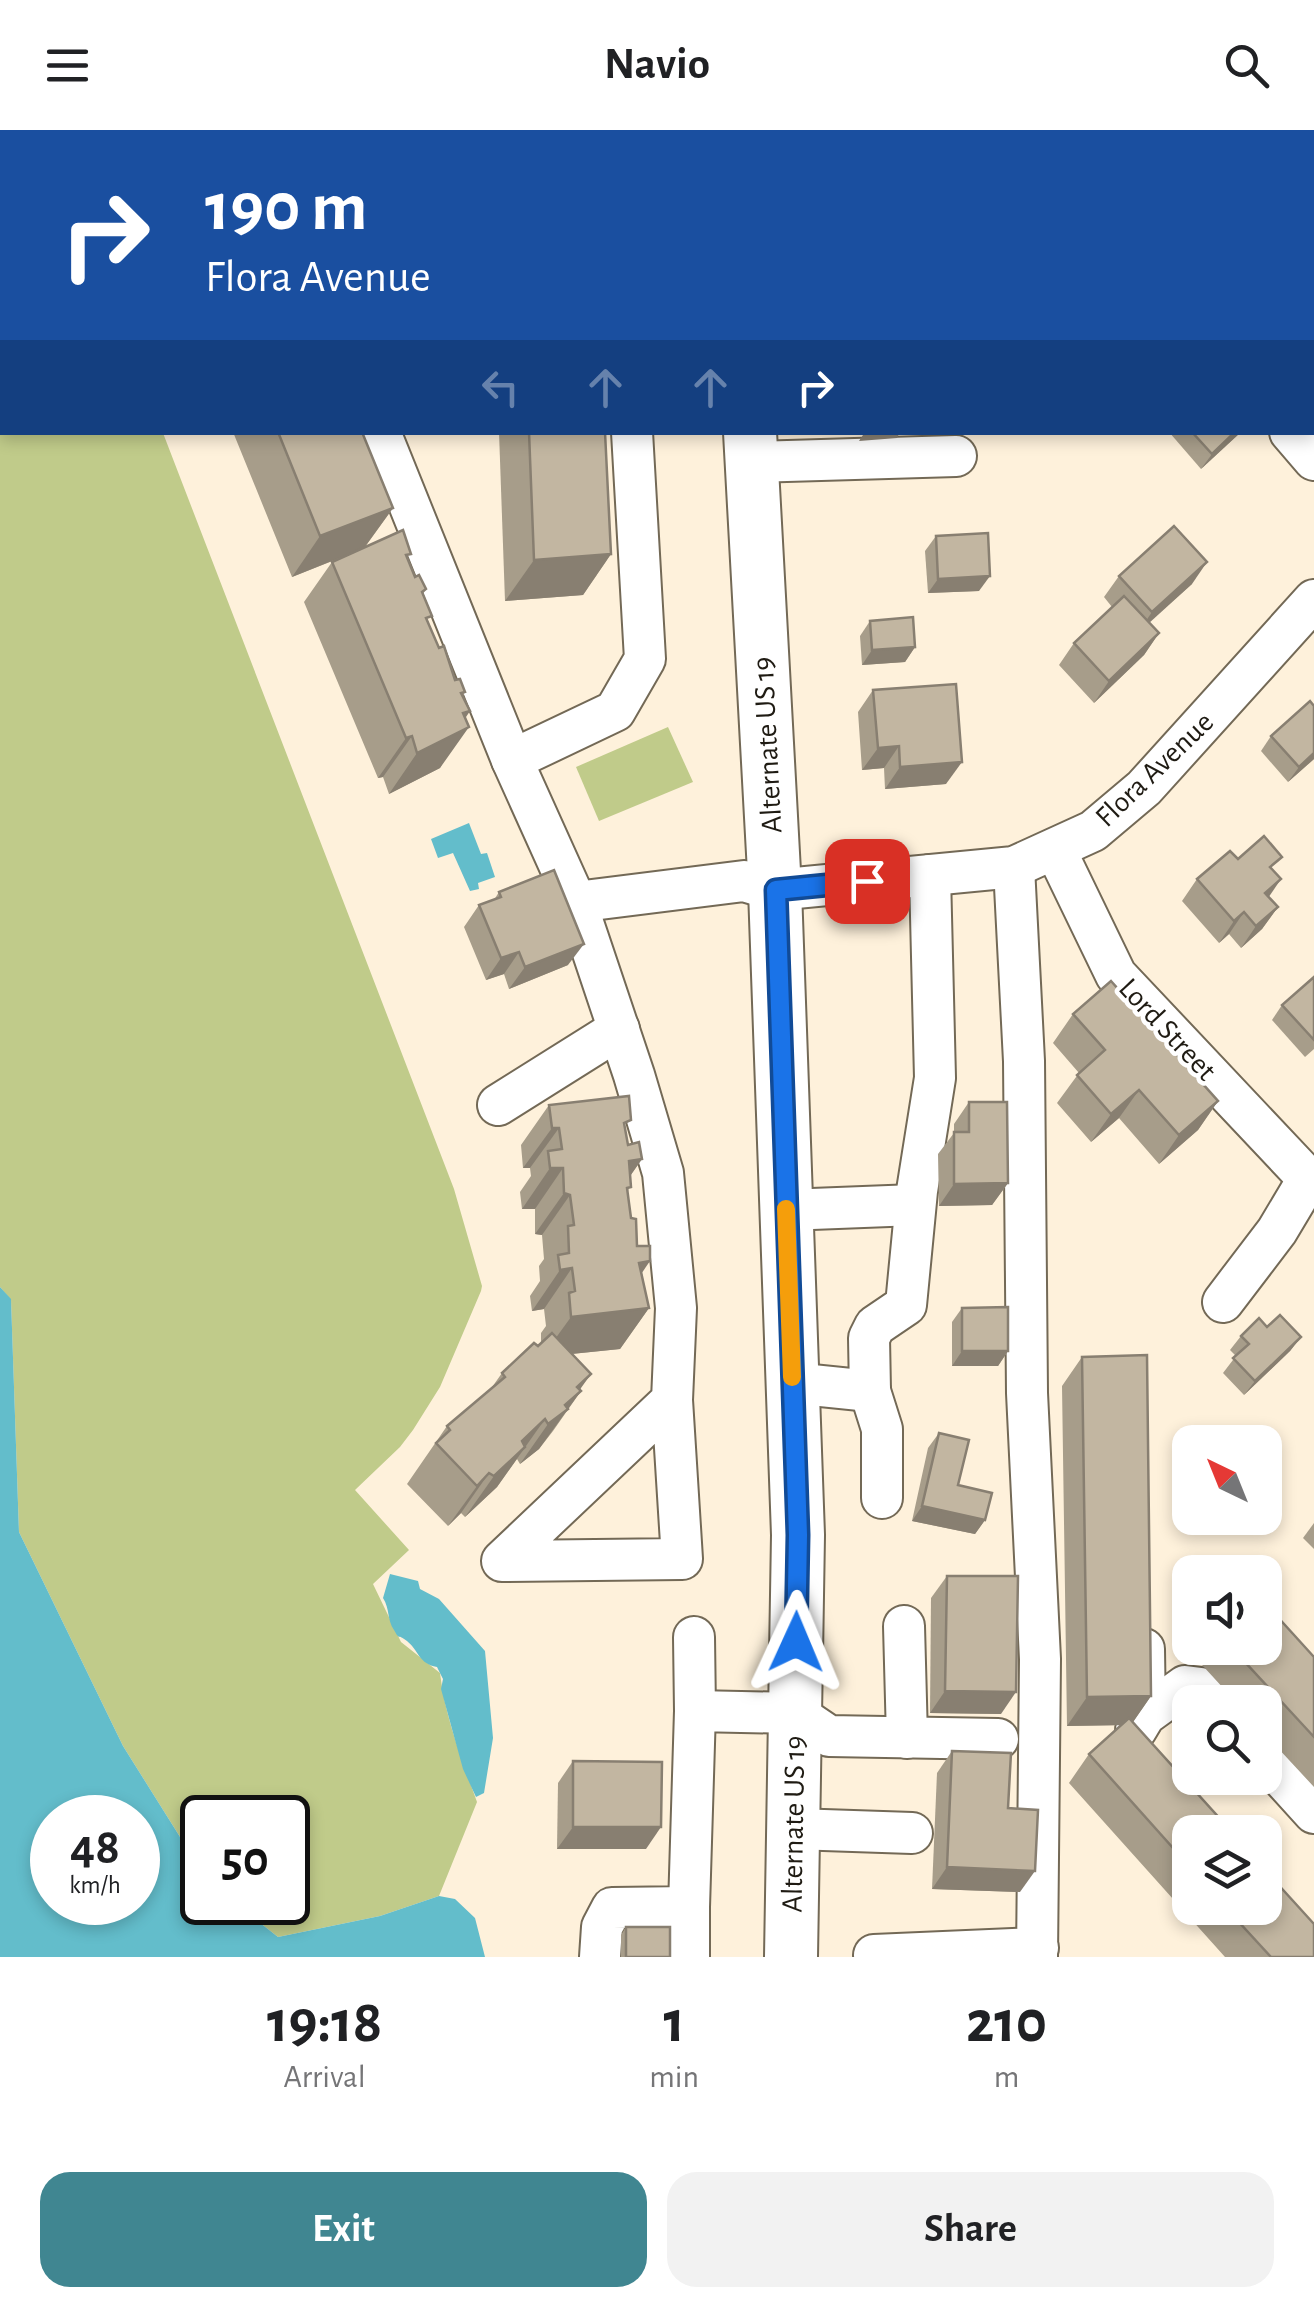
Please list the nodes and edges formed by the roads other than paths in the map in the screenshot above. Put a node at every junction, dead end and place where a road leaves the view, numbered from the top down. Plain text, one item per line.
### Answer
1 (381, 435) edge
2 (632, 435) edge
3 (1293, 435) edge
4 (848, 444) edge
5 (751, 447) edge
6 (956, 456) dead end
7 (1314, 460) edge
8 (1314, 600) edge
9 (512, 760) junction
10 (1055, 850) junction
11 (1014, 867) junction
12 (930, 875) junction
13 (776, 890) junction
14 (576, 902) junction
15 (619, 1029) junction
16 (498, 1104) dead end
17 (1311, 1182) edge
18 (915, 1206) junction
19 (786, 1210) junction
20 (1222, 1302) dead end
21 (792, 1384) junction
22 (870, 1391) junction
23 (672, 1400) junction
24 (882, 1498) dead end
25 (1144, 1618) edge
26 (904, 1626) dead end
27 (694, 1637) dead end
28 (1172, 1695) edge
29 (696, 1711) junction
30 (795, 1713) junction
31 (1145, 1715) junction
32 (908, 1738) junction
33 (998, 1740) dead end
34 (1151, 1773) edge
35 (1282, 1778) edge
36 (1314, 1813) edge
37 (794, 1829) junction
38 (912, 1834) dead end
39 (689, 1907) junction
40 (612, 1908) junction
41 (1038, 1952) edge
42 (874, 1955) edge
43 (577, 1957) edge
44 (600, 1957) edge
45 (688, 1957) edge
46 (791, 1957) edge

1 - 9 street
2 - 9 street
3 - 7 street
4 - 5 street
4 - 6 street
5 - 13 main road, Alternate US 19
8 - 10 street, Flora Avenue
9 - 14 street
10 - 11 street, Flora Avenue
10 - 17 street, Lord Street
11 - 12 street, Flora Avenue
11 - 41 street
12 - 13 street, Flora Avenue
12 - 18 street
13 - 14 street, Flora Avenue
13 - 19 main road, Alternate US 19
14 - 15 street
15 - 16 street
15 - 23 street
17 - 20 street
18 - 19 street
18 - 22 street
19 - 21 main road, Alternate US 19
21 - 22 street
21 - 30 main road, Alternate US 19
22 - 24 street
23 - 23 street
25 - 31 street
26 - 32 street
27 - 29 street
28 - 31 street
29 - 30 street
29 - 39 street
30 - 32 street
30 - 37 main road, Alternate US 19
31 - 34 street
32 - 33 street
35 - 36 street
37 - 38 street
37 - 46 main road, Alternate US 19
39 - 40 street
39 - 45 street
40 - 43 street
40 - 44 street
41 - 42 street

